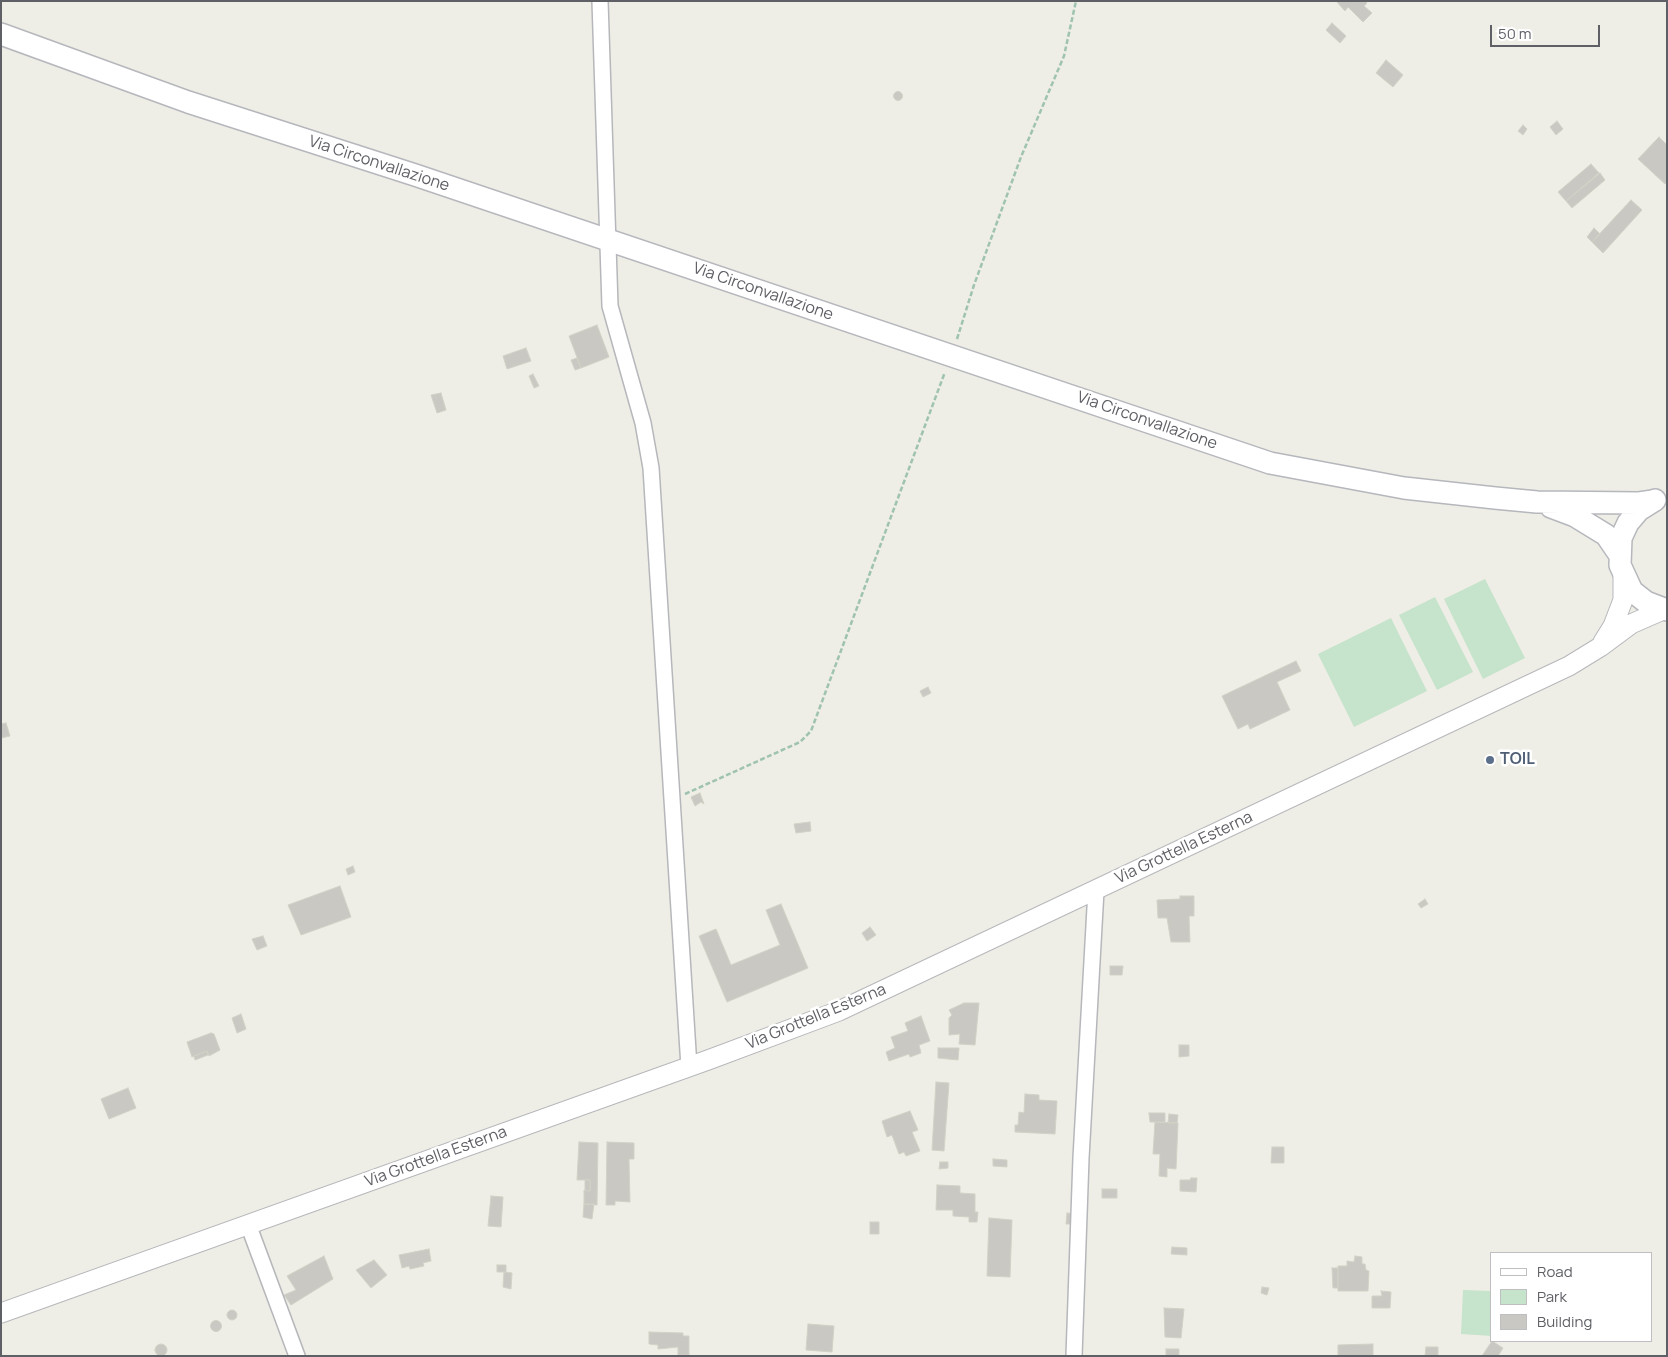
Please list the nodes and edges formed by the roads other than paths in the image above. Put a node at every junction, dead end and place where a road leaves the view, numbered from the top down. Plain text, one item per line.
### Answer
1 (600, 1) edge
2 (1, 34) edge
3 (607, 240) junction
4 (1660, 499) edge
5 (1536, 502) junction
6 (1619, 554) junction
7 (1623, 575) junction
8 (1665, 610) edge
9 (1600, 647) junction
10 (1096, 890) junction
11 (689, 1067) junction
12 (248, 1224) junction
13 (1, 1313) edge
14 (297, 1356) edge
15 (1074, 1356) edge

1 - 3 street
2 - 3 main road, Via Circonvallazione
3 - 5 main road, Via Circonvallazione
3 - 11 street
4 - 5 main road
4 - 6 main road
5 - 6 main road
6 - 7 main road
7 - 8 main road
7 - 9 street
8 - 9 street, Via Grottella Esterna
9 - 10 street, Via Grottella Esterna
10 - 11 street, Via Grottella Esterna
10 - 15 street
11 - 12 street, Via Grottella Esterna
12 - 13 street, Via Grottella Esterna
12 - 14 street

